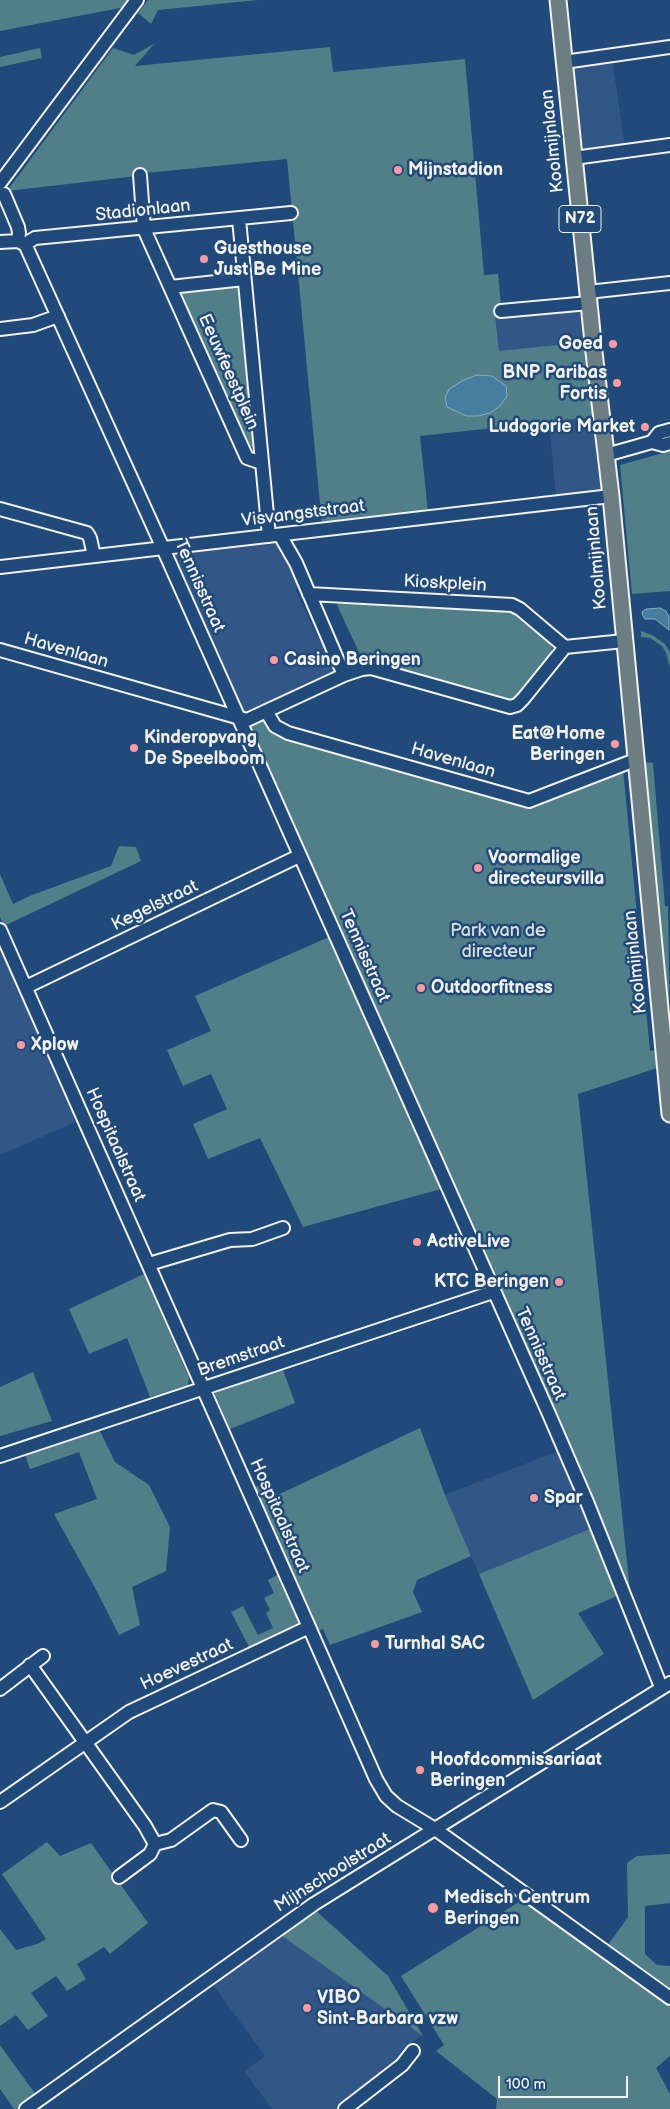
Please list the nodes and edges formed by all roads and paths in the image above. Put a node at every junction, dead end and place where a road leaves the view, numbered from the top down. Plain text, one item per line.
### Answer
1 (137, 0) edge
2 (558, 0) edge
3 (670, 47) edge
4 (564, 62) junction
5 (670, 145) edge
6 (574, 158) junction
7 (140, 175) dead end
8 (2, 181) edge
9 (292, 213) dead end
10 (239, 219) junction
11 (144, 229) junction
12 (0, 242) edge
13 (21, 242) junction
14 (244, 279) junction
15 (670, 283) edge
16 (170, 287) junction
17 (589, 298) junction
18 (501, 312) dead end
19 (58, 316) junction
20 (0, 329) edge
21 (670, 430) edge
22 (652, 442) junction
23 (670, 443) edge
24 (606, 455) junction
25 (262, 463) junction
26 (611, 496) junction
27 (0, 510) edge
28 (275, 535) junction
29 (162, 546) junction
30 (94, 556) junction
31 (0, 567) edge
32 (309, 594) junction
33 (624, 641) junction
34 (565, 647) junction
35 (0, 650) edge
36 (349, 674) junction
37 (266, 711) junction
38 (239, 719) junction
39 (635, 760) junction
40 (299, 856) junction
41 (0, 930) edge
42 (26, 987) junction
43 (670, 1114) edge
44 (283, 1228) dead end
45 (149, 1264) junction
46 (493, 1292) junction
47 (204, 1388) junction
48 (0, 1456) edge
49 (309, 1627) junction
50 (43, 1656) dead end
51 (30, 1665) junction
52 (666, 1685) edge
53 (0, 1689) edge
54 (85, 1742) junction
55 (0, 1802) edge
56 (435, 1829) junction
57 (241, 1840) dead end
58 (155, 1844) junction
59 (119, 1876) dead end
60 (670, 1998) edge
61 (413, 2051) dead end
62 (26, 2109) edge
63 (345, 2109) edge

1 - 8 street
2 - 4 main road, Koolmijnlaan / N72
3 - 4 street
4 - 6 main road, Koolmijnlaan / N72
5 - 6 street
6 - 17 main road, Koolmijnlaan / N72
7 - 11 street, Eeuwfeestplein
8 - 13 street, Tennisstraat
9 - 10 street, Stadionlaan
10 - 11 street, Stadionlaan
10 - 14 street, Eeuwfeestplein
11 - 13 street, Stadionlaan
11 - 16 street, Eeuwfeestplein
12 - 13 street, Stadionlaan
13 - 19 street, Tennisstraat
14 - 16 street
14 - 25 street, Eeuwfeestplein
15 - 17 street
16 - 25 street, Eeuwfeestplein
17 - 18 street
17 - 24 main road, Koolmijnlaan / N72
19 - 20 street
19 - 29 street, Tennisstraat
21 - 22 street
22 - 23 street
22 - 24 street
24 - 26 main road, Koolmijnlaan / N72
25 - 28 street, Eeuwfeestplein
26 - 28 street, Visvangststraat
26 - 33 main road, Koolmijnlaan / N72
27 - 30 street
28 - 29 street, Visvangststraat
28 - 32 street
29 - 30 street, Visvangststraat
29 - 38 street, Tennisstraat
30 - 31 street, Visvangststraat
32 - 34 street, Kioskplein
32 - 36 street
33 - 34 street
33 - 39 main road, Koolmijnlaan / N72
34 - 36 street
35 - 38 street, Havenlaan
36 - 37 street
37 - 38 street
37 - 39 street, Havenlaan
38 - 40 street, Tennisstraat
39 - 43 main road, Koolmijnlaan / N72
40 - 42 street, Kegelstraat
40 - 46 street, Tennisstraat
41 - 42 street, Hospitaalstraat
42 - 45 street, Hospitaalstraat
44 - 45 street
45 - 47 street, Hospitaalstraat
46 - 47 street, Bremstraat
46 - 52 street, Tennisstraat
47 - 48 street, Bremstraat
47 - 49 street, Hospitaalstraat
49 - 54 street, Hoevestraat
49 - 56 street, Hospitaalstraat
50 - 51 street
51 - 53 street
51 - 54 street
52 - 56 street, Mijnschoolstraat
54 - 55 street, Hoevestraat
54 - 58 street
56 - 60 street, Hospitaalstraat
56 - 62 street, Mijnschoolstraat
57 - 58 street
58 - 59 street
61 - 63 street

